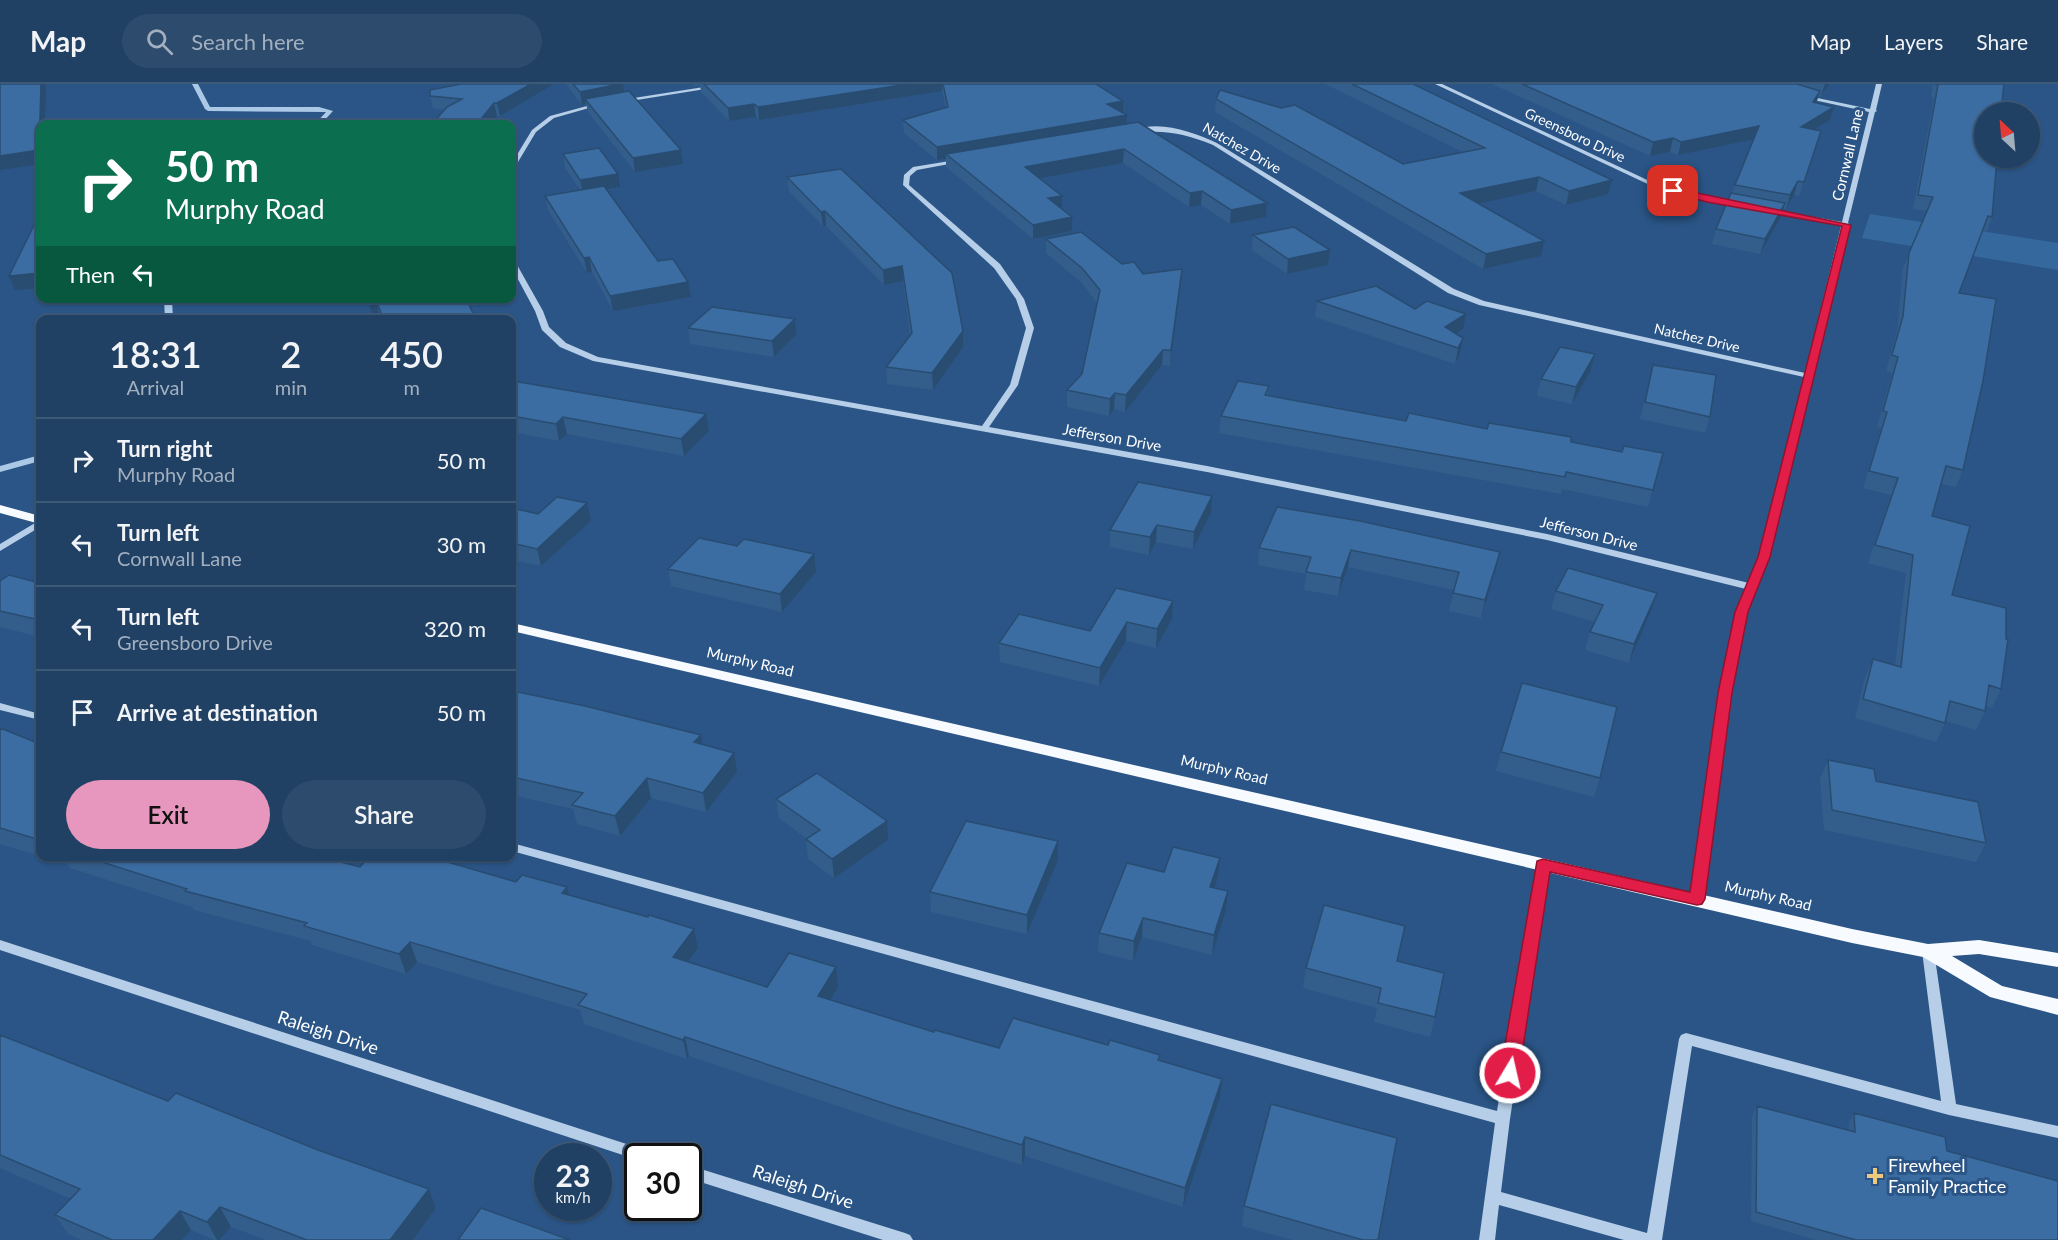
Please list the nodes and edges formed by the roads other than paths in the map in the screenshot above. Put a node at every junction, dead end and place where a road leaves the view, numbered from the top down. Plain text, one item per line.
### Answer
1 (734, 84) edge
2 (1438, 84) edge
3 (1879, 84) edge
4 (1796, 95) edge
5 (617, 101) edge
6 (606, 103) edge
7 (1874, 111) junction
8 (1126, 133) edge
9 (969, 158) edge
10 (516, 161) edge
11 (1754, 208) edge
12 (1765, 210) edge
13 (1846, 225) junction
14 (516, 270) edge
15 (1809, 376) junction
16 (984, 429) junction
17 (0, 509) edge
18 (36, 521) edge
19 (36, 525) edge
20 (0, 548) edge
21 (1751, 587) junction
22 (516, 628) edge
23 (0, 706) edge
24 (36, 716) edge
25 (516, 848) edge
26 (1543, 865) junction
27 (1697, 899) junction
28 (0, 945) edge
29 (1928, 951) junction
30 (2058, 960) edge
31 (2058, 1007) edge
32 (1948, 1108) junction
33 (1503, 1119) junction
34 (2058, 1132) edge
35 (624, 1149) edge
36 (702, 1175) edge
37 (1492, 1196) junction
38 (905, 1240) edge
39 (1487, 1240) edge
40 (1649, 1240) edge
41 (1654, 1240) edge

1 - 5 street
2 - 11 street, Greensboro Drive
3 - 7 street, Cornwall Lane
4 - 7 street
6 - 10 street
7 - 13 street, Cornwall Lane
8 - 15 street, Natchez Drive
9 - 16 street
12 - 13 street
13 - 15 street, Cornwall Lane
14 - 16 street, Jefferson Drive
15 - 21 street, Cornwall Lane
16 - 21 street, Jefferson Drive
17 - 18 main road
19 - 20 street
21 - 27 street, Cornwall Lane
22 - 26 main road, Murphy Road
23 - 24 street
25 - 33 street
26 - 27 main road, Murphy Road
26 - 33 street
27 - 29 main road, Murphy Road
28 - 35 street, Raleigh Drive
29 - 30 main road, Murphy Road
29 - 31 main road, Murphy Road
29 - 32 street
32 - 34 street
32 - 41 street
33 - 37 street
36 - 38 street, Raleigh Drive
37 - 39 street
37 - 40 street

